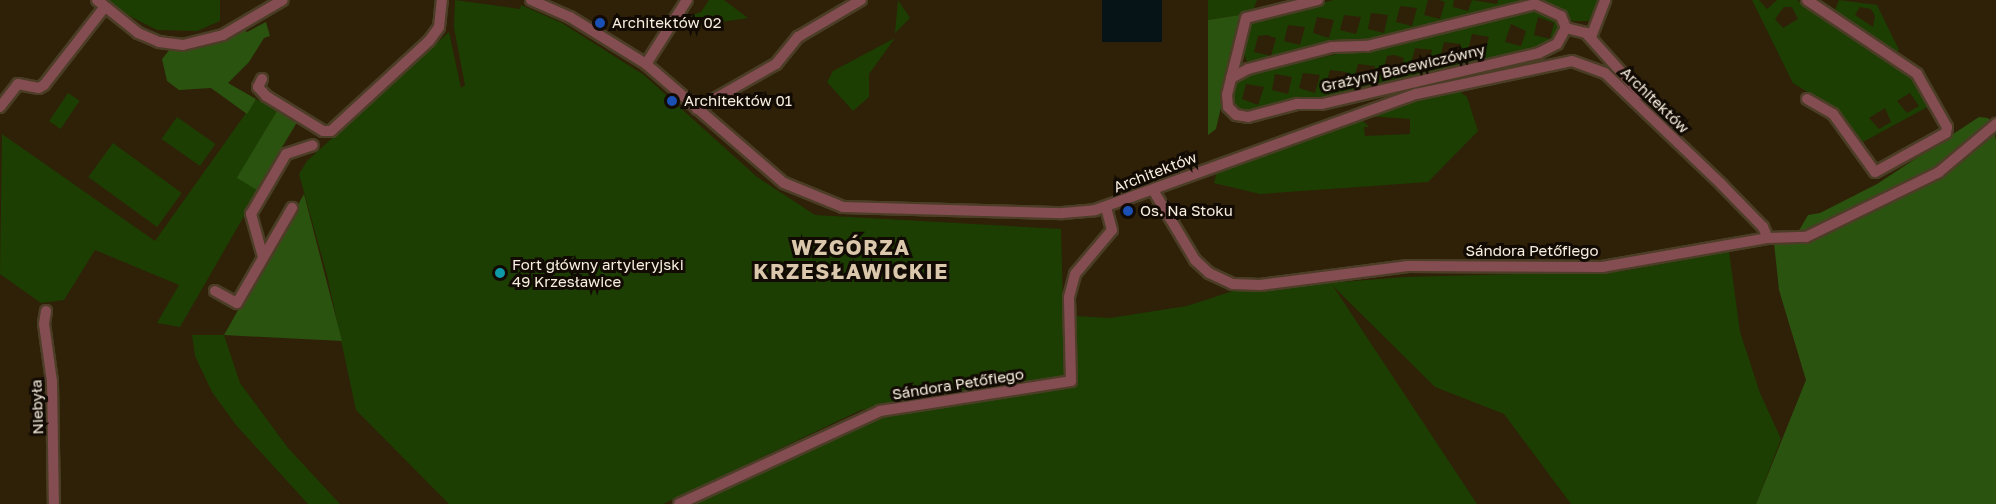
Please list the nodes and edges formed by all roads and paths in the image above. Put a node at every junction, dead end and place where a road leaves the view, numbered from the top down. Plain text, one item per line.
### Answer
1 (283, 0) edge
2 (442, 0) edge
3 (531, 0) edge
4 (687, 0) edge
5 (861, 0) edge
6 (1318, 0) edge
7 (1605, 0) edge
8 (1807, 0) edge
9 (100, 4) edge
10 (1826, 5) edge
11 (1566, 28) junction
12 (1591, 37) junction
13 (1236, 55) junction
14 (646, 64) junction
15 (1248, 69) junction
16 (1231, 78) junction
17 (262, 79) dead end
18 (1641, 94) dead end
19 (1807, 99) dead end
20 (0, 107) edge
21 (697, 109) junction
22 (1996, 124) edge
23 (313, 145) dead end
24 (1153, 190) junction
25 (1106, 207) junction
26 (292, 208) dead end
27 (1768, 238) junction
28 (264, 257) junction
29 (215, 291) dead end
30 (46, 310) dead end
31 (684, 502) edge
32 (54, 504) edge

1 - 9 street
2 - 17 street
3 - 14 street, Architektów
4 - 14 street
5 - 21 street
6 - 13 street
7 - 12 street
8 - 10 street
9 - 20 street
10 - 19 street
11 - 12 street
11 - 15 street
11 - 16 street, Grażyny Bacewiczówny
12 - 18 street
13 - 15 street
13 - 16 street
14 - 21 street, Architektów
15 - 16 street
21 - 25 street, Architektów
22 - 27 street, Sándora Petőfiego
23 - 28 street
24 - 25 street, Architektów
24 - 27 street, Sándora Petőfiego
24 - 27 street, Architektów
25 - 31 street, Sándora Petőfiego
26 - 28 street
28 - 29 street
30 - 32 street, Niebyła

